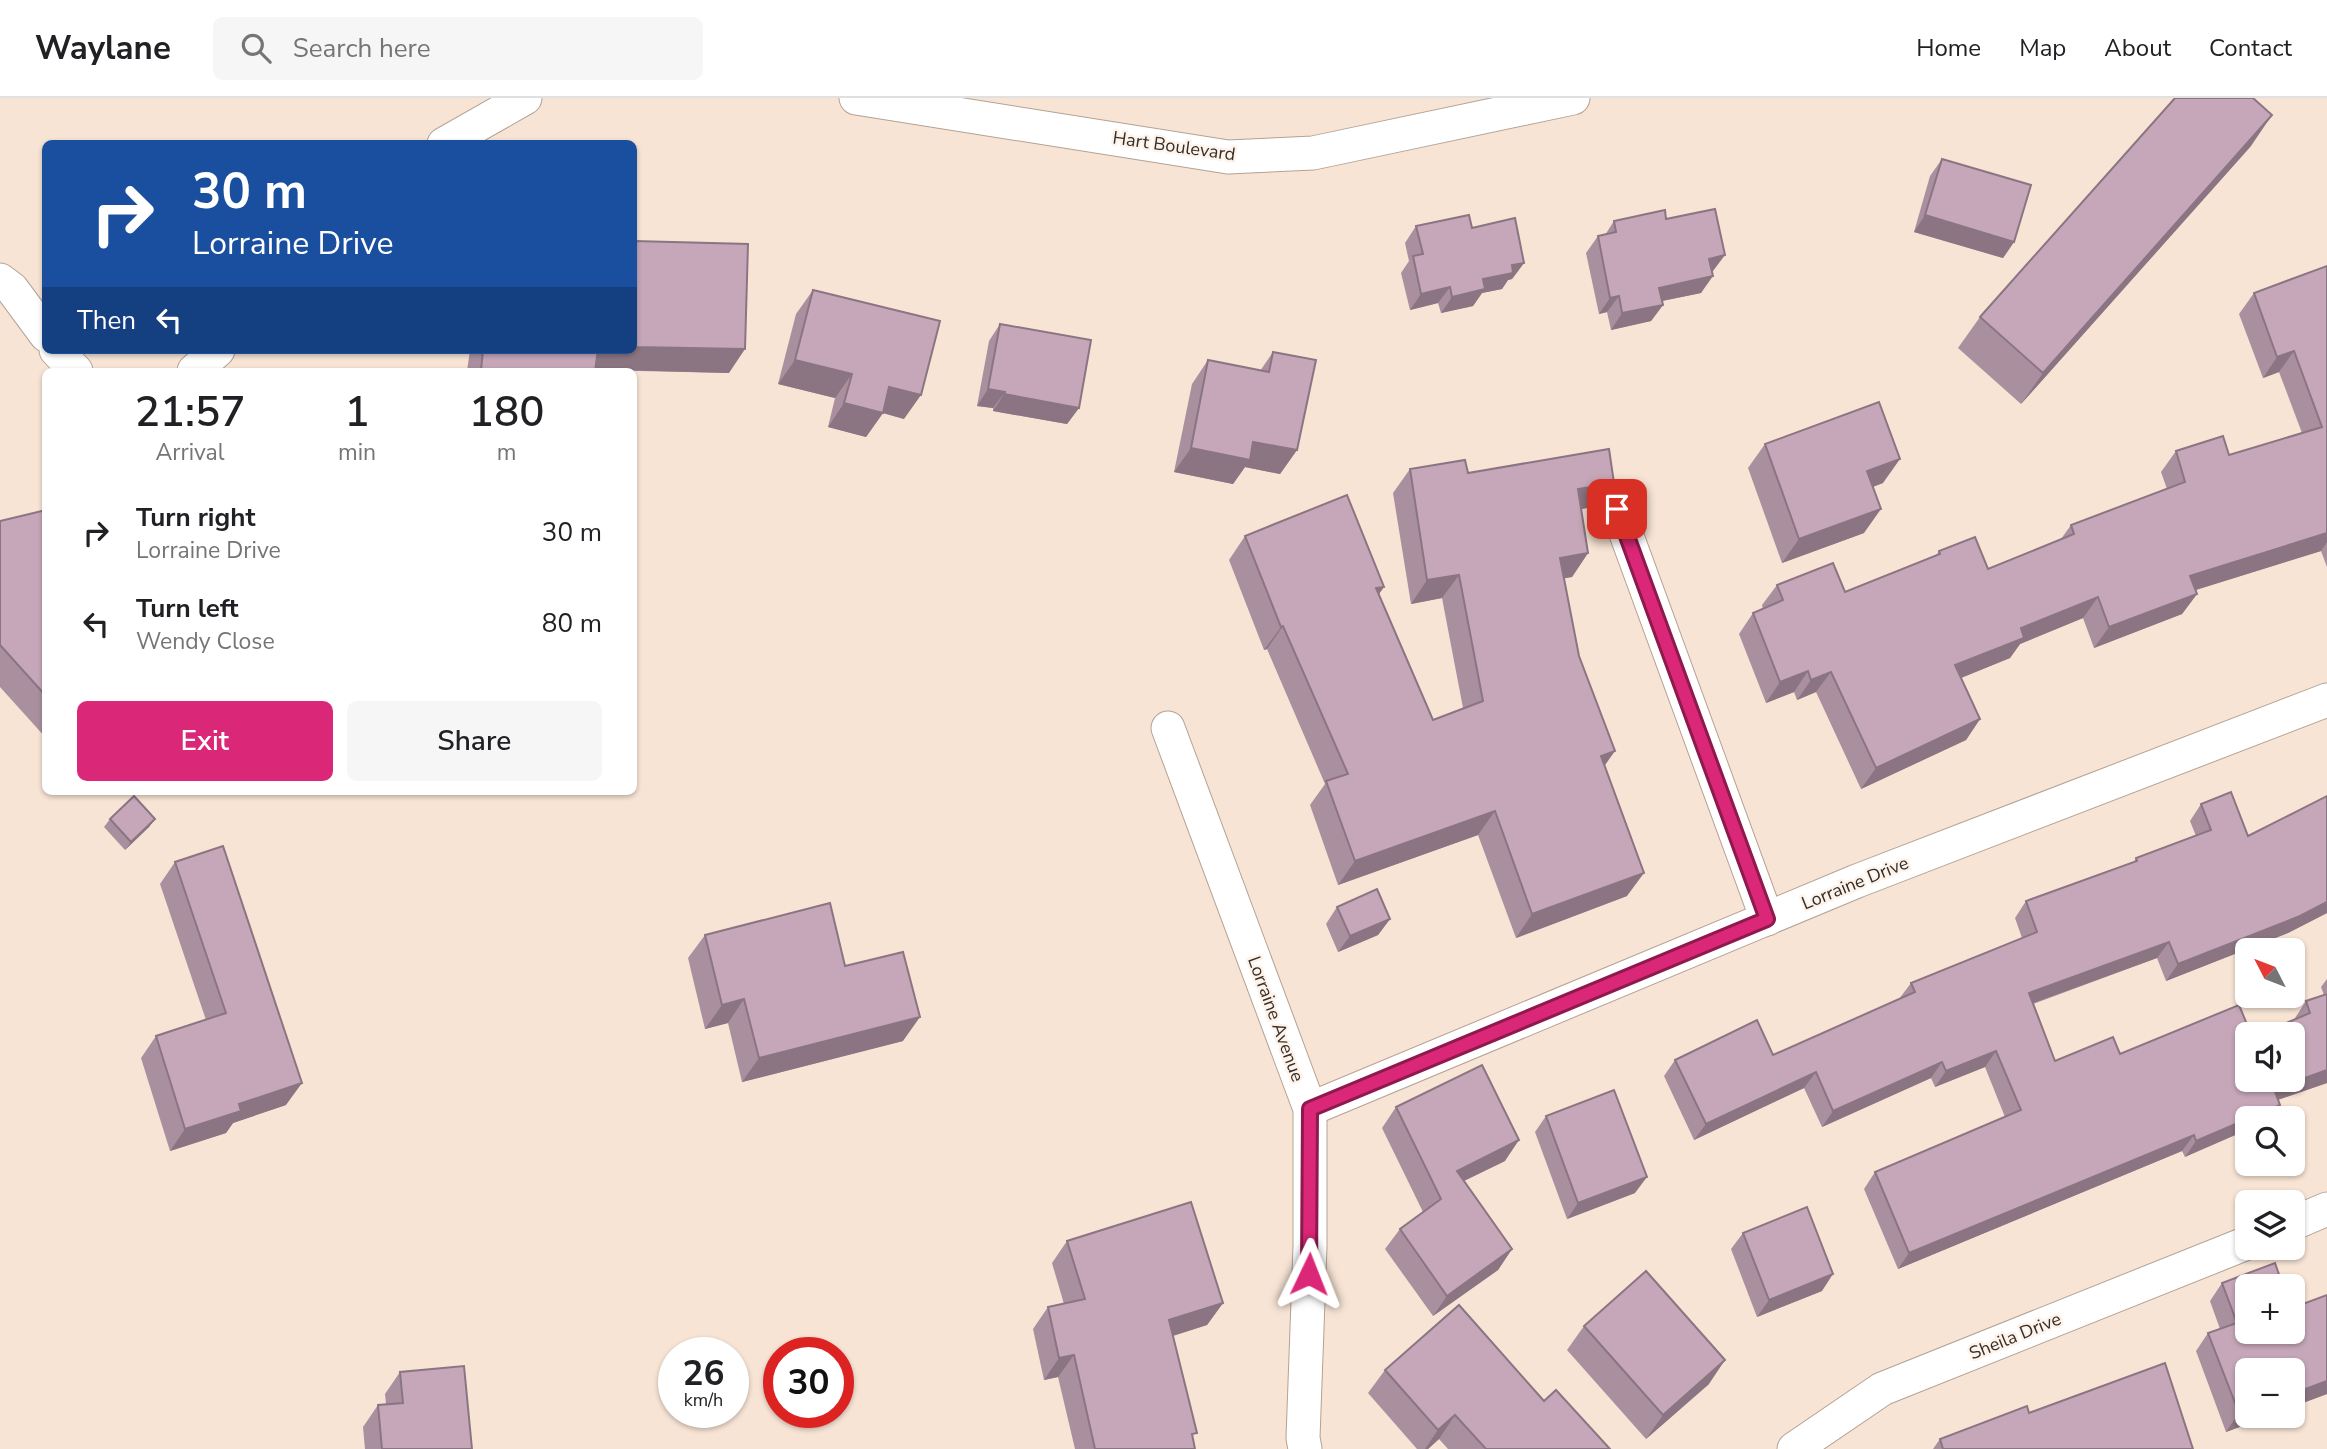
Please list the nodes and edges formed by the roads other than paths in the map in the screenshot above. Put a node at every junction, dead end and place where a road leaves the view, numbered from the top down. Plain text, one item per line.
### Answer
1 (525, 98) edge
2 (856, 98) edge
3 (1573, 98) edge
4 (451, 140) edge
5 (0, 280) edge
6 (42, 330) edge
7 (60, 354) edge
8 (213, 354) edge
9 (73, 368) edge
10 (197, 368) edge
11 (1617, 509) edge
12 (2327, 700) edge
13 (1168, 728) dead end
14 (1767, 919) junction
15 (1310, 1109) junction
16 (2327, 1209) edge
17 (2305, 1218) edge
18 (2235, 1248) edge
19 (1305, 1449) edge
20 (1794, 1449) edge

1 - 4 street
2 - 3 street, Hart Boulevard
5 - 6 street
7 - 9 street
8 - 10 street
11 - 14 street
12 - 14 street, Lorraine Drive
13 - 15 street, Lorraine Avenue
14 - 15 street, Lorraine Drive
15 - 19 street, Lorraine Avenue
16 - 17 street
18 - 20 street, Sheila Drive

